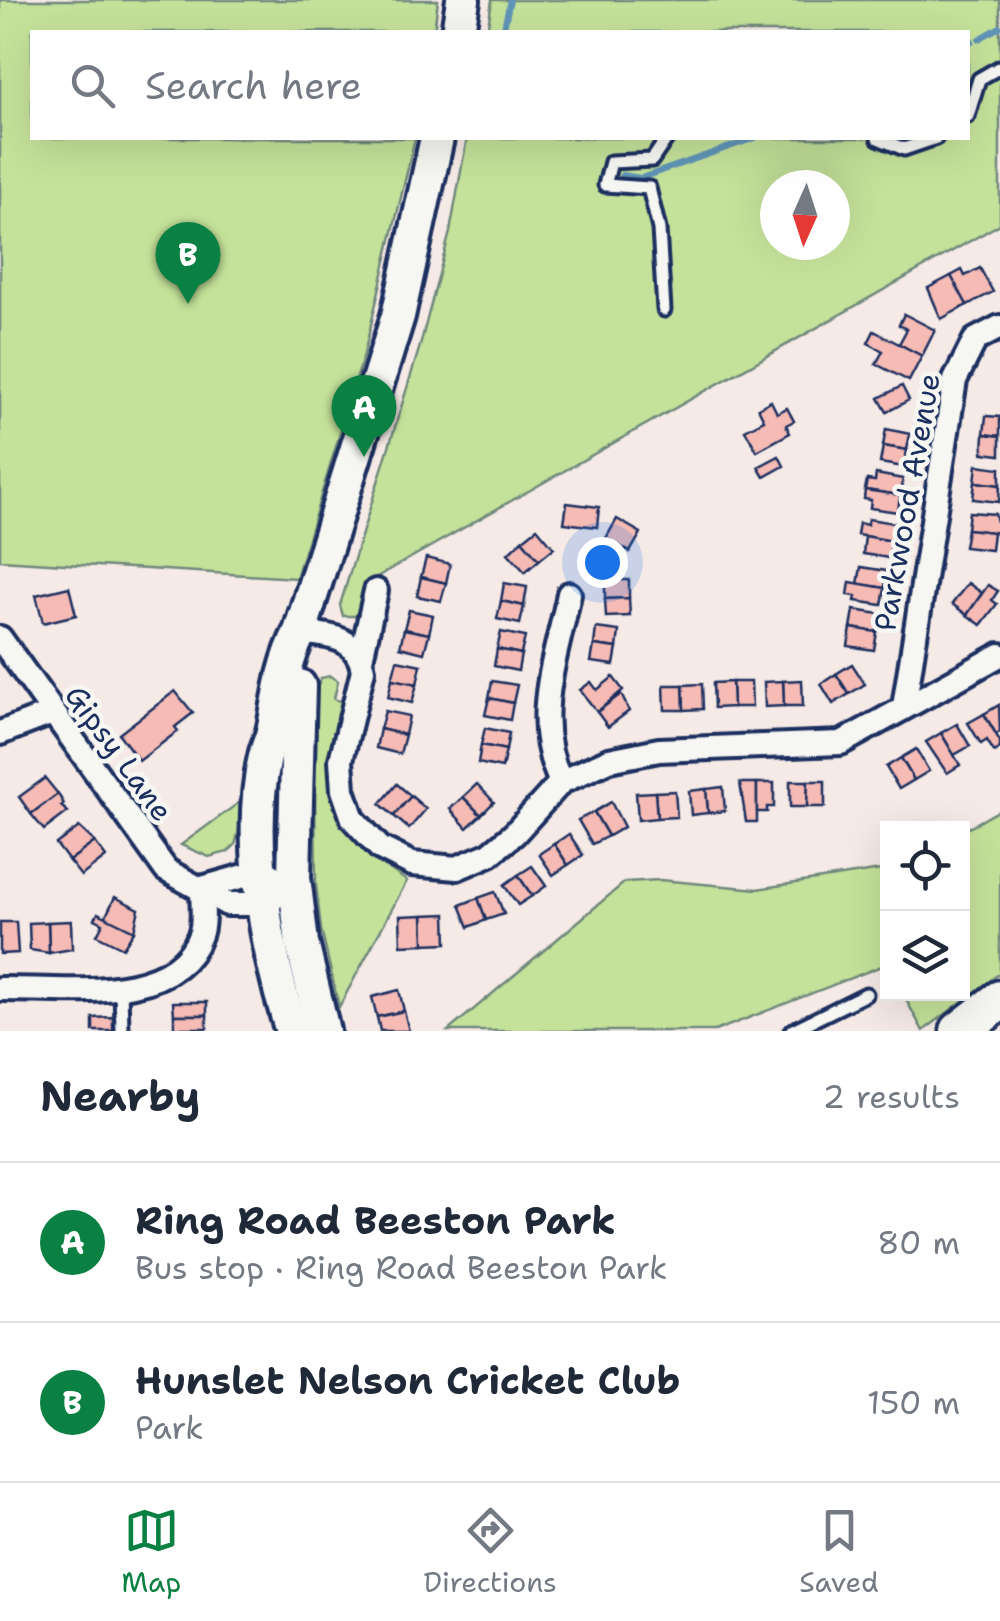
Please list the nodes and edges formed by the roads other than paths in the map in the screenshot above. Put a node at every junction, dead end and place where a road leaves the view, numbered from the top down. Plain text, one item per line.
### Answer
1 (463, 0) edge
2 (458, 30) edge
3 (1000, 67) edge
4 (970, 109) edge
5 (438, 140) edge
6 (666, 140) edge
7 (883, 140) edge
8 (930, 140) edge
9 (664, 310) dead end
10 (1000, 326) edge
11 (376, 592) dead end
12 (568, 594) dead end
13 (300, 632) junction
14 (0, 638) edge
15 (1000, 655) edge
16 (362, 659) junction
17 (904, 706) junction
18 (52, 713) junction
19 (0, 733) edge
20 (561, 782) junction
21 (262, 871) junction
22 (294, 882) junction
23 (202, 888) junction
24 (266, 904) junction
25 (122, 986) junction
26 (0, 989) edge
27 (866, 994) dead end
28 (1000, 1000) edge
29 (797, 1030) edge
30 (122, 1031) edge
31 (292, 1031) edge
32 (324, 1031) edge
33 (960, 1031) edge

1 - 2 street
3 - 4 lane
5 - 13 street
6 - 9 lane
7 - 8 lane
10 - 17 street, Parkwood Avenue
11 - 16 street
12 - 20 street
13 - 16 street
13 - 21 street
13 - 22 street
14 - 18 street, Gipsy Lane
15 - 17 street
16 - 20 street
17 - 20 street
18 - 19 street
18 - 23 street, Gipsy Lane
21 - 22 street
21 - 23 street
21 - 24 street
22 - 24 street
22 - 32 street
23 - 24 street, Gipsy Lane
23 - 25 street
24 - 31 street
25 - 26 street
25 - 30 lane
27 - 29 lane
28 - 33 main road

